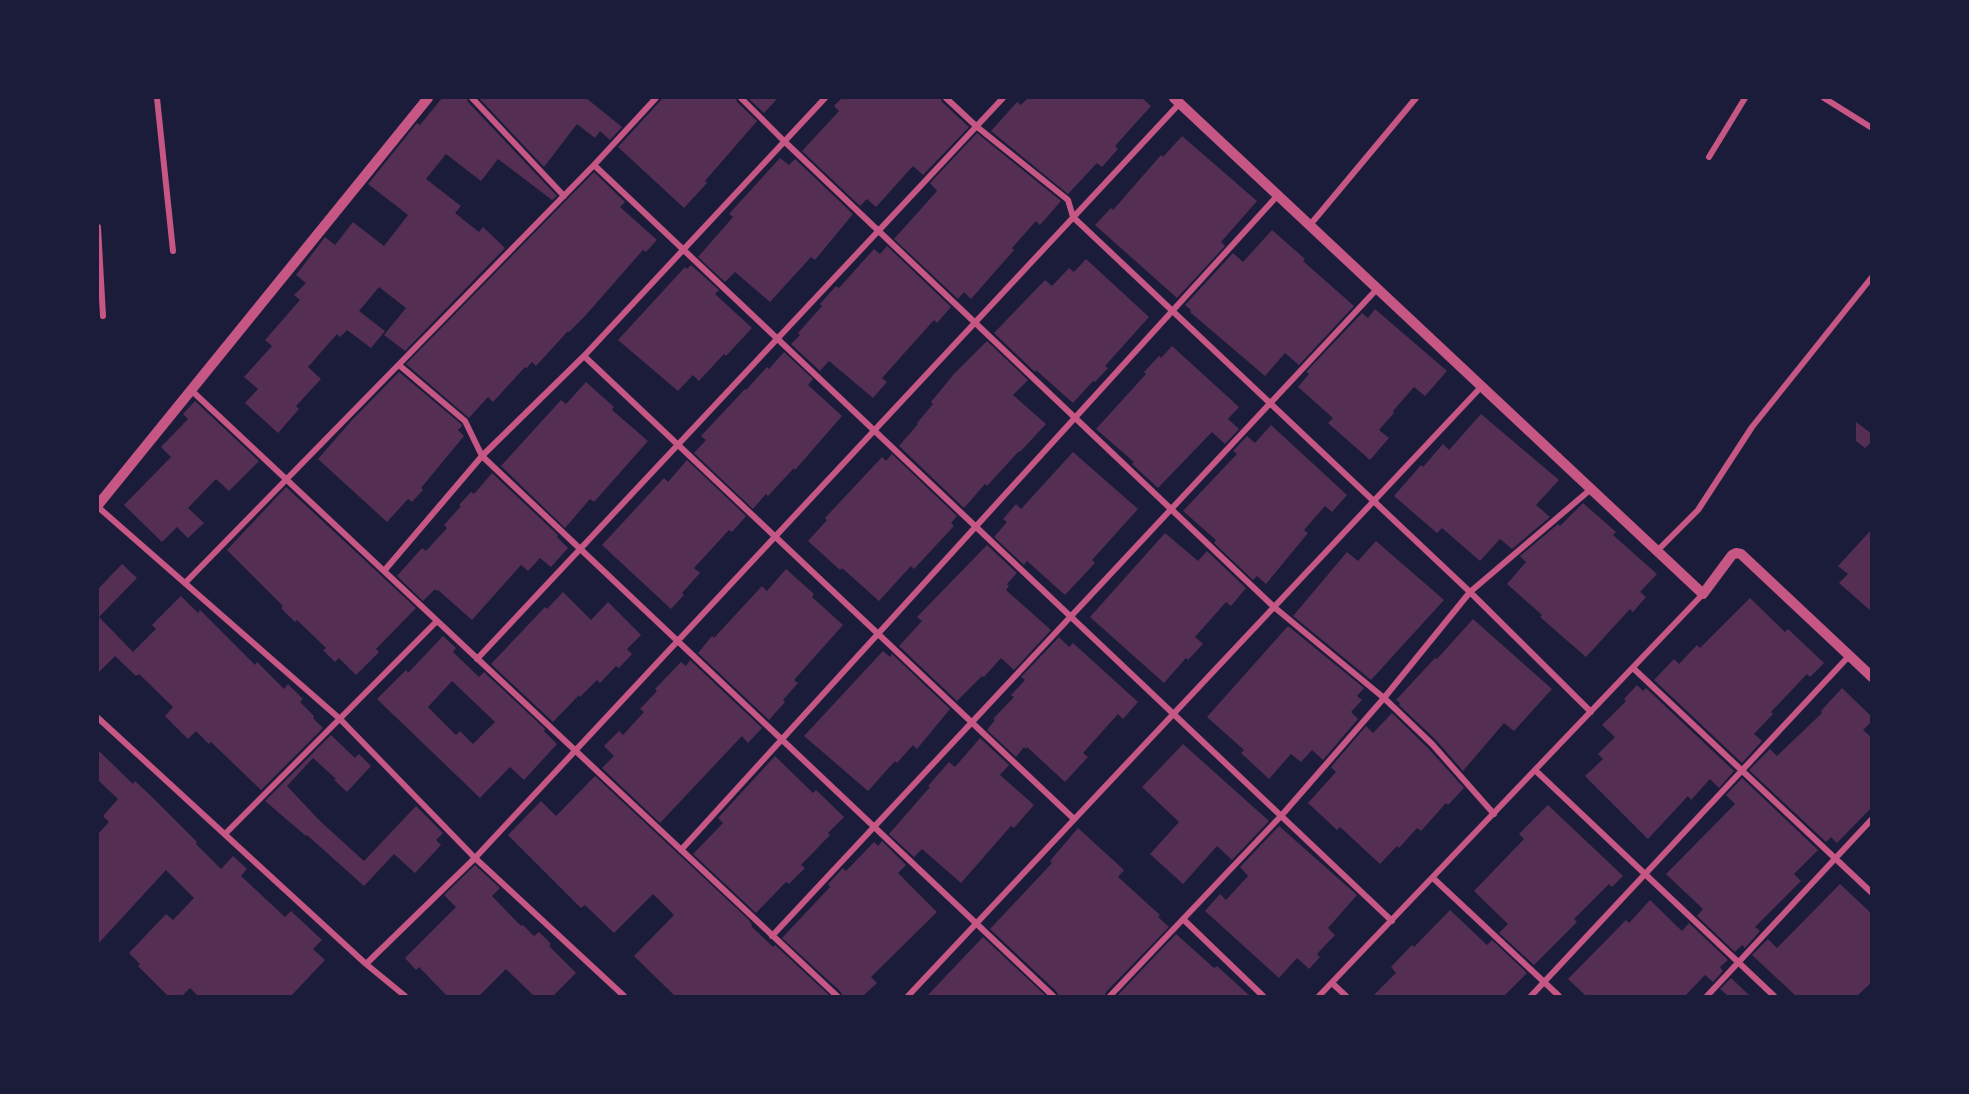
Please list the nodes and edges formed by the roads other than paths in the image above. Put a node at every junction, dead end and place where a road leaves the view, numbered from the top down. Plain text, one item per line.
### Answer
1 (157, 98) edge
2 (428, 98) edge
3 (472, 98) edge
4 (656, 98) edge
5 (741, 98) edge
6 (825, 98) edge
7 (946, 98) edge
8 (1003, 98) edge
9 (1416, 98) edge
10 (1745, 98) edge
11 (1824, 98) edge
12 (1177, 100) edge
13 (976, 126) junction
14 (1872, 128) edge
15 (784, 141) junction
16 (1709, 157) dead end
17 (594, 165) junction
18 (1278, 195) junction
19 (564, 196) junction
20 (1073, 218) junction
21 (1310, 225) junction
22 (98, 227) edge
23 (878, 231) junction
24 (683, 250) junction
25 (173, 251) dead end
26 (1872, 277) edge
27 (1377, 288) junction
28 (1172, 311) junction
29 (103, 316) dead end
30 (975, 323) junction
31 (777, 339) junction
32 (584, 356) junction
33 (399, 365) junction
34 (1482, 386) junction
35 (191, 390) junction
36 (1270, 404) junction
37 (1075, 418) junction
38 (874, 430) junction
39 (678, 445) junction
40 (482, 456) junction
41 (285, 479) junction
42 (1591, 489) junction
43 (1373, 502) junction
44 (98, 506) edge
45 (1171, 509) junction
46 (976, 527) junction
47 (775, 537) junction
48 (581, 548) junction
49 (1657, 551) junction
50 (384, 571) junction
51 (185, 583) junction
52 (1470, 592) junction
53 (1703, 594) junction
54 (1275, 607) junction
55 (1071, 616) junction
56 (436, 621) junction
57 (878, 634) junction
58 (678, 640) junction
59 (1849, 656) junction
60 (477, 659) junction
61 (1633, 668) junction
62 (1872, 677) edge
63 (1384, 698) junction
64 (1591, 712) junction
65 (1173, 714) junction
66 (98, 718) edge
67 (340, 719) junction
68 (972, 722) junction
69 (782, 739) junction
70 (575, 751) junction
71 (1535, 770) junction
72 (1742, 771) junction
73 (1494, 814) junction
74 (1281, 816) junction
75 (1074, 819) junction
76 (1872, 819) edge
77 (874, 827) junction
78 (225, 834) junction
79 (681, 850) junction
80 (475, 858) junction
81 (1835, 859) junction
82 (1646, 874) junction
83 (1433, 878) junction
84 (1872, 893) edge
85 (1183, 920) junction
86 (1392, 921) junction
87 (976, 924) junction
88 (772, 936) junction
89 (1738, 962) junction
90 (366, 964) junction
91 (1545, 982) junction
92 (1332, 983) junction
93 (405, 996) edge
94 (624, 996) edge
95 (837, 996) edge
96 (908, 996) edge
97 (1053, 996) edge
98 (1110, 996) edge
99 (1263, 996) edge
100 (1319, 996) edge
101 (1346, 996) edge
102 (1532, 996) edge
103 (1559, 996) edge
104 (1707, 996) edge
105 (1774, 996) edge

1 - 25 street
2 - 35 street
3 - 19 street
4 - 17 street
5 - 15 street
6 - 15 street
7 - 13 street
8 - 13 street
9 - 21 street
10 - 16 street
11 - 14 street
12 - 18 street
12 - 20 street
13 - 20 street
13 - 23 street
15 - 23 street
15 - 24 street
17 - 19 street
17 - 24 street
18 - 21 street
18 - 28 street
19 - 33 street
20 - 28 street
20 - 30 street
21 - 27 street
22 - 29 street
23 - 30 street
23 - 31 street
24 - 31 street
24 - 32 street
26 - 49 street
27 - 34 street
27 - 36 street
28 - 36 street
28 - 37 street
30 - 37 street
30 - 38 street
31 - 38 street
31 - 39 street
32 - 39 street
32 - 40 street
33 - 40 street
33 - 41 street
34 - 42 street
34 - 43 street
35 - 41 street
35 - 44 street
36 - 43 street
36 - 45 street
37 - 45 street
37 - 46 street
38 - 46 street
38 - 47 street
39 - 47 street
39 - 48 street
40 - 48 street
40 - 50 street
41 - 50 street
41 - 51 street
42 - 49 street
42 - 52 street
43 - 52 street
43 - 54 street
44 - 51 street
45 - 54 street
45 - 55 street
46 - 55 street
46 - 57 street
47 - 57 street
47 - 58 street
48 - 58 street
48 - 60 street
49 - 53 street
50 - 56 street
51 - 67 street
52 - 63 street
52 - 64 street
53 - 59 street
53 - 61 street
54 - 63 street
54 - 65 street
55 - 65 street
55 - 68 street
56 - 60 street
56 - 67 street
57 - 68 street
57 - 69 street
58 - 69 street
58 - 70 street
59 - 62 street
59 - 72 street
60 - 70 street
61 - 64 street
61 - 72 street
63 - 73 street
63 - 74 street
64 - 71 street
65 - 74 street
65 - 75 street
66 - 78 street
67 - 78 street
67 - 80 street
68 - 75 street
68 - 77 street
69 - 77 street
69 - 79 street
70 - 79 street
70 - 80 street
71 - 73 street
71 - 82 street
72 - 81 street
72 - 82 street
73 - 83 street
74 - 85 street
74 - 86 street
75 - 87 street
76 - 81 street
77 - 87 street
77 - 88 street
78 - 90 street
79 - 88 street
80 - 90 street
80 - 94 street
81 - 84 street
81 - 89 street
82 - 89 street
82 - 91 street
83 - 86 street
83 - 91 street
85 - 98 street
85 - 99 street
86 - 92 street
87 - 96 street
87 - 97 street
88 - 95 street
89 - 104 street
89 - 105 street
90 - 93 street
91 - 102 street
91 - 103 street
92 - 100 street
92 - 101 street

